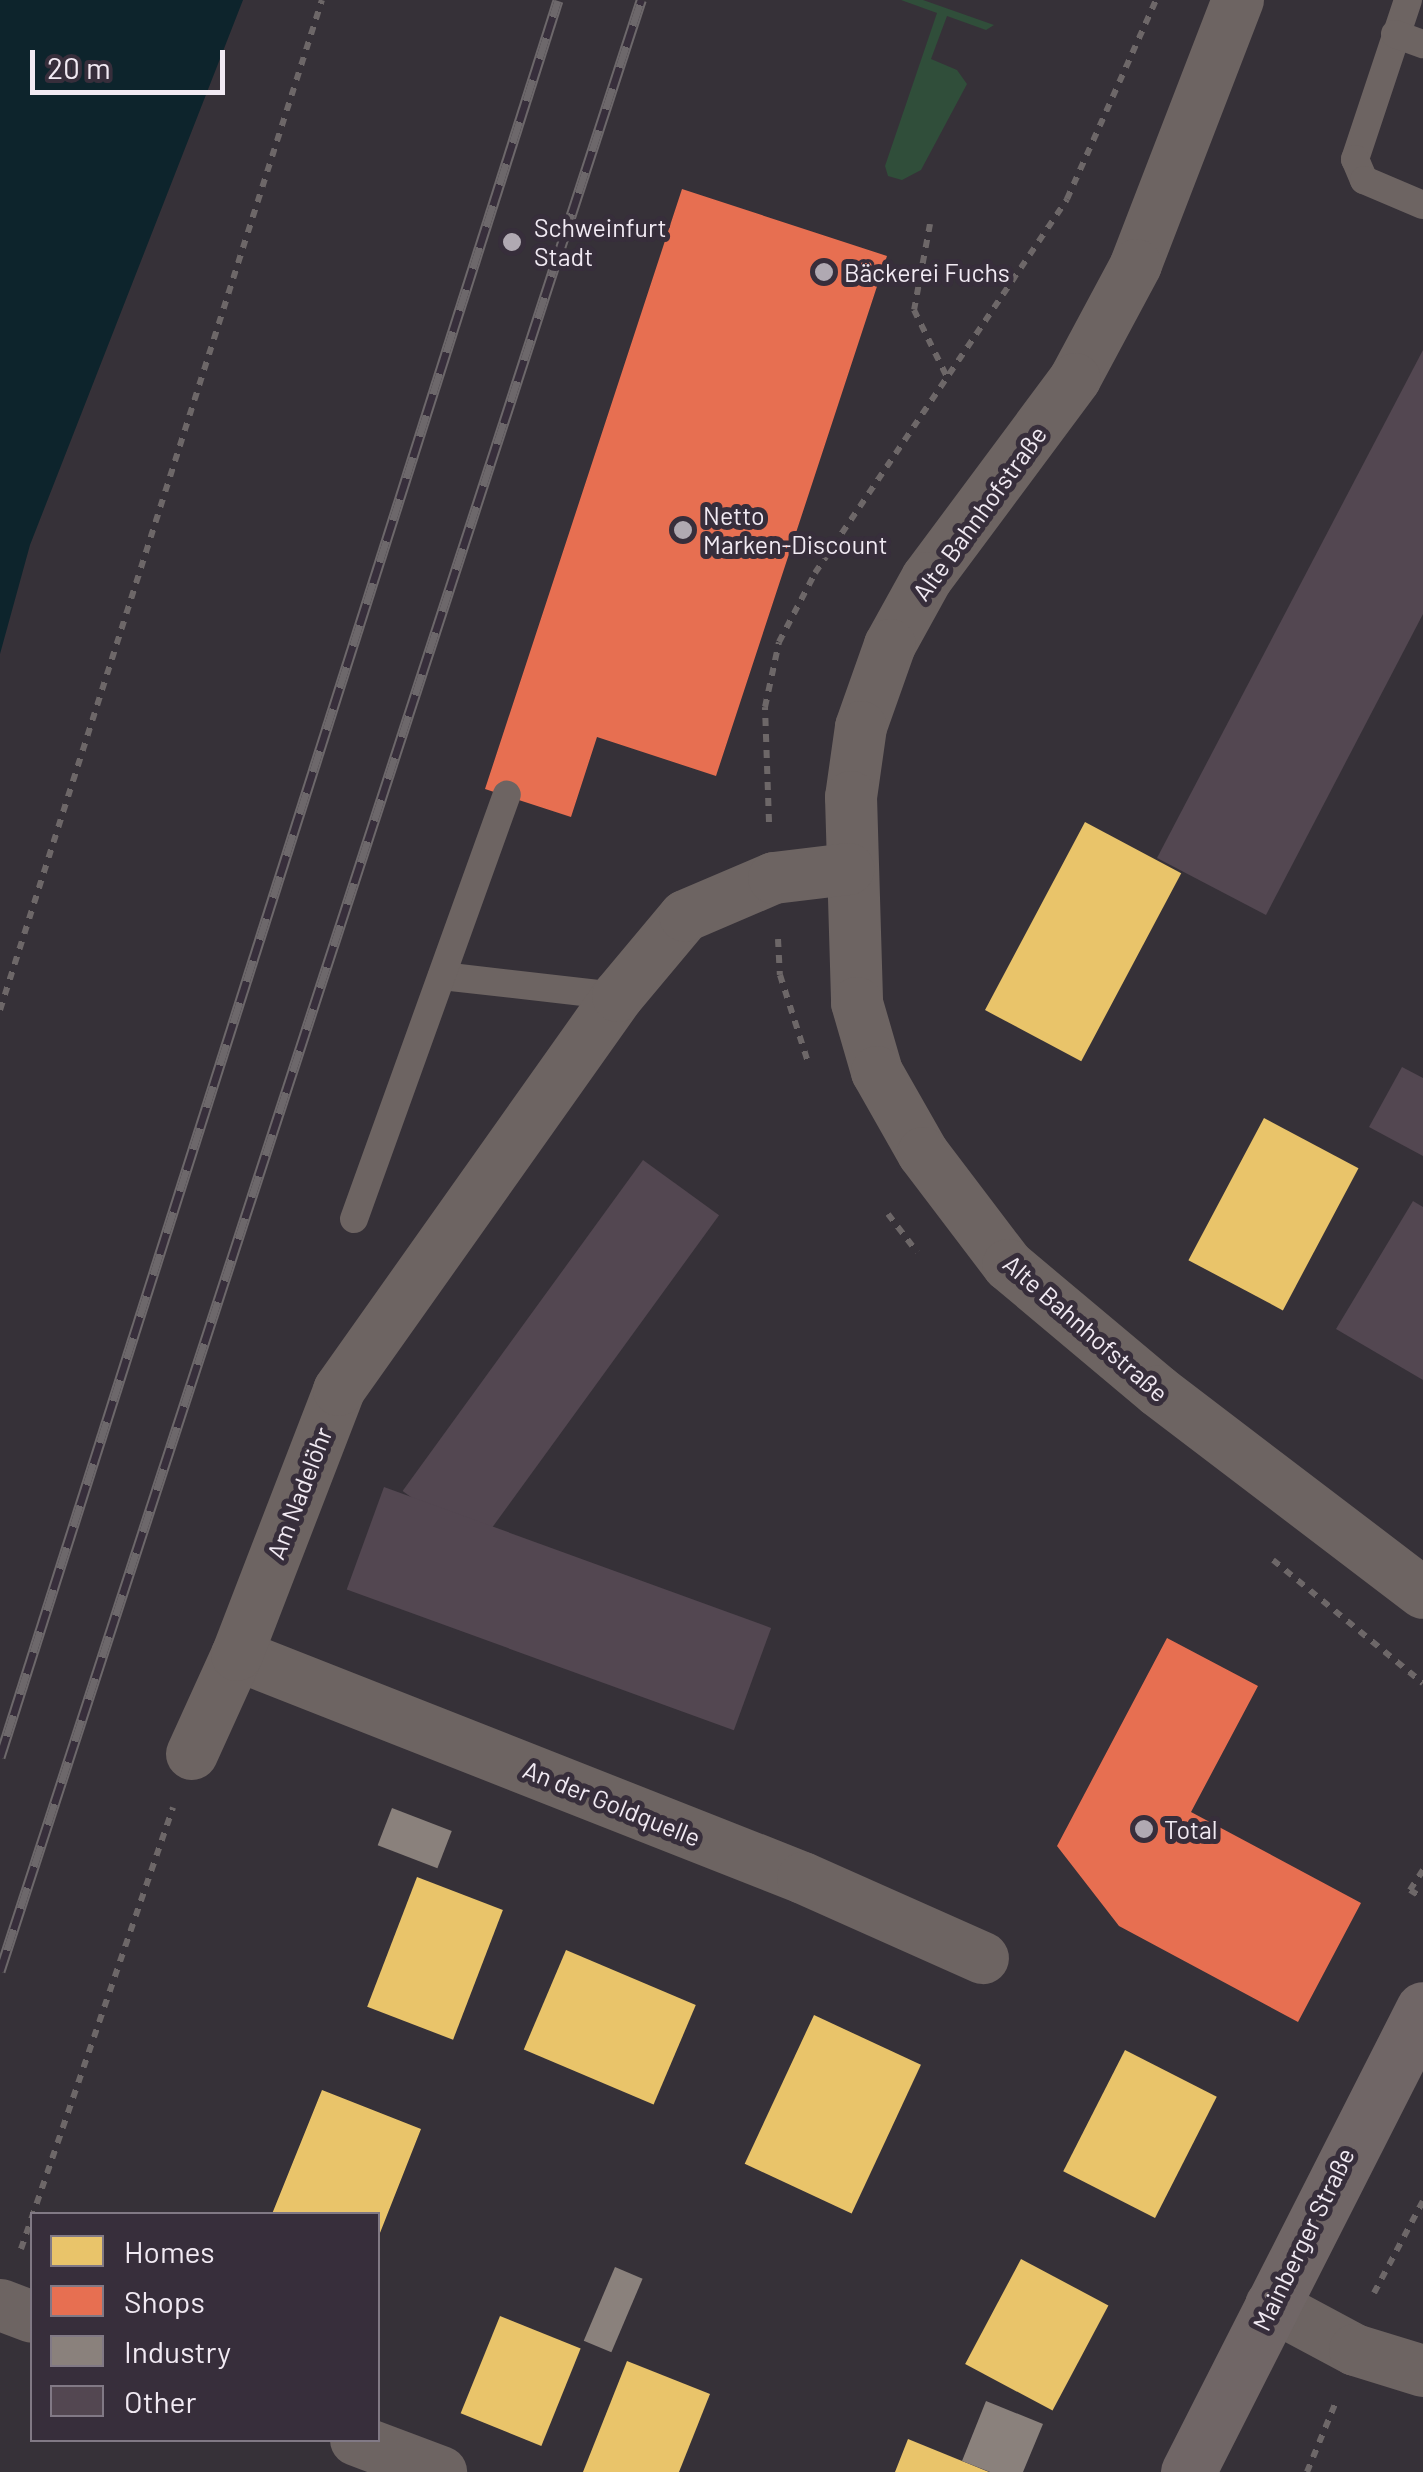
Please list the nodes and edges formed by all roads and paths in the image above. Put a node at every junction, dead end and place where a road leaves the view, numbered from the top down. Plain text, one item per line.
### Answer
1 (322, 0) edge
2 (1156, 0) edge
3 (1238, 0) edge
4 (1408, 0) edge
5 (1395, 34) junction
6 (1423, 44) edge
7 (1423, 205) edge
8 (930, 224) dead end
9 (950, 382) junction
10 (507, 796) dead end
11 (848, 870) junction
12 (774, 878) junction
13 (442, 976) junction
14 (618, 996) junction
15 (0, 1010) edge
16 (354, 1219) dead end
17 (1423, 1593) edge
18 (237, 1655) junction
19 (192, 1754) joint
20 (1423, 1870) edge
21 (1423, 1898) edge
22 (983, 1958) dead end
23 (1423, 2009) edge
24 (33, 2212) edge
25 (30, 2221) edge
26 (1, 2305) edge
27 (1270, 2305) junction
28 (30, 2316) edge
29 (1423, 2372) edge
30 (361, 2442) edge
31 (441, 2472) edge
32 (1188, 2472) edge

1 - 15 path
2 - 9 path
3 - 11 street, Alte Bahnhofstraße
4 - 5 lane
5 - 6 lane
5 - 7 lane
8 - 9 path
9 - 12 path
10 - 13 lane
11 - 12 street, Am Nadelöhr
11 - 17 street, Alte Bahnhofstraße
12 - 14 street, Am Nadelöhr
13 - 14 lane
13 - 16 lane
14 - 18 street, Am Nadelöhr
18 - 19 street, Am Nadelöhr
18 - 22 street, An der Goldquelle
19 - 24 path
20 - 21 path
23 - 27 main road, Mainberger Straße
25 - 26 path
26 - 28 street
27 - 29 street
27 - 32 main road, Mainberger Straße
30 - 31 street

